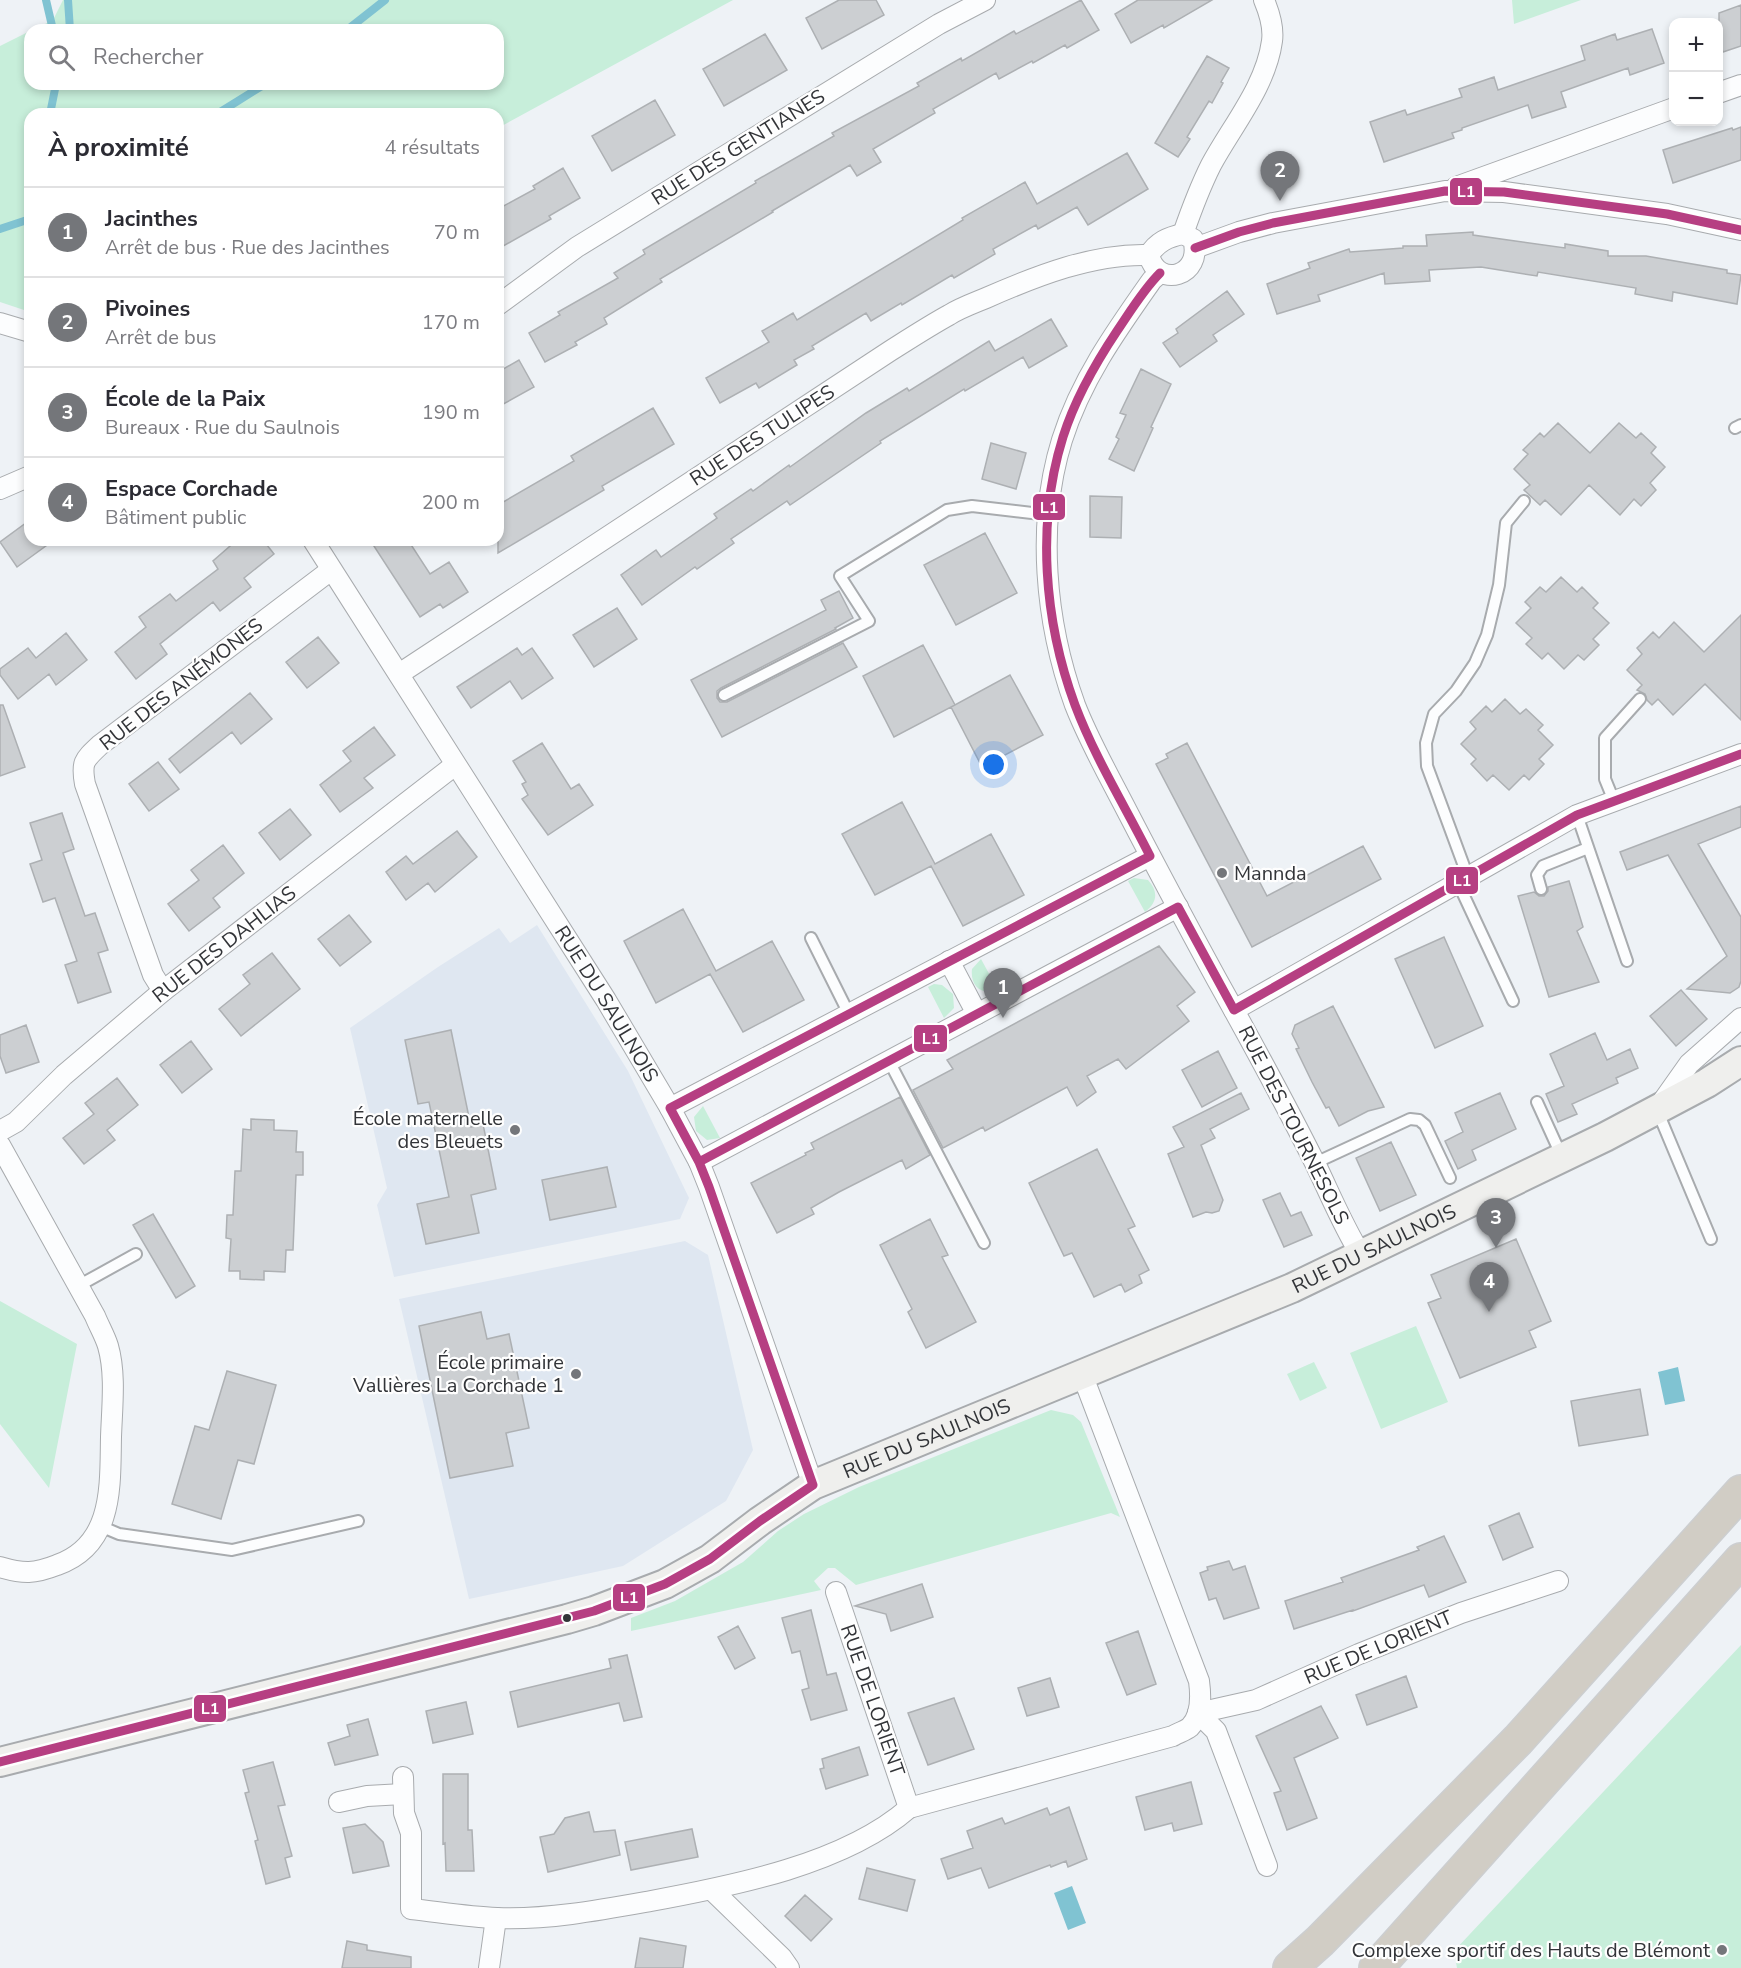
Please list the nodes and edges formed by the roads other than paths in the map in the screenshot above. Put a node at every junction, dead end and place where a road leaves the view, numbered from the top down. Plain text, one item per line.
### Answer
1 (985, 0) edge
2 (1264, 0) edge
3 (1741, 85) edge
4 (1723, 92) edge
5 (1669, 110) edge
6 (1445, 191) junction
7 (1741, 230) edge
8 (1189, 241) junction
9 (1149, 255) junction
10 (1160, 273) junction
11 (504, 301) edge
12 (0, 323) edge
13 (24, 330) edge
14 (24, 479) edge
15 (0, 489) edge
16 (1524, 501) dead end
17 (1048, 514) junction
18 (317, 546) edge
19 (331, 570) junction
20 (399, 674) junction
21 (724, 695) dead end
22 (1640, 699) dead end
23 (1741, 754) edge
24 (455, 765) junction
25 (1614, 801) junction
26 (1577, 815) junction
27 (1588, 848) junction
28 (1150, 856) junction
29 (1463, 880) junction
30 (1541, 889) dead end
31 (1178, 907) junction
32 (811, 938) dead end
33 (950, 961) junction
34 (1627, 961) dead end
35 (163, 991) junction
36 (1513, 1001) dead end
37 (1234, 1010) junction
38 (849, 1014) junction
39 (977, 1014) junction
40 (1741, 1018) edge
41 (889, 1061) junction
42 (1741, 1061) edge
43 (1538, 1102) dead end
44 (670, 1108) junction
45 (1657, 1110) junction
46 (0, 1131) edge
47 (0, 1145) edge
48 (1562, 1158) junction
49 (699, 1162) junction
50 (1315, 1163) junction
51 (1450, 1178) dead end
52 (1711, 1239) dead end
53 (984, 1243) dead end
54 (136, 1254) dead end
55 (1361, 1255) junction
56 (78, 1286) junction
57 (1082, 1374) junction
58 (813, 1485) junction
59 (1741, 1492) edge
60 (358, 1521) dead end
61 (100, 1526) junction
62 (1741, 1560) edge
63 (0, 1567) edge
64 (1558, 1581) dead end
65 (836, 1592) dead end
66 (1198, 1713) junction
67 (0, 1762) edge
68 (339, 1803) dead end
69 (909, 1808) junction
70 (1267, 1866) dead end
71 (712, 1890) junction
72 (496, 1918) junction
73 (489, 1968) edge
74 (789, 1968) edge
75 (1290, 1968) edge
76 (1376, 1968) edge

1 - 11 street, RUE DES GENTIANES
2 - 8 street
3 - 4 street
5 - 6 street
6 - 7 street
6 - 8 street
8 - 9 street
8 - 10 street
9 - 10 street
9 - 20 street, RUE DES TULIPES
10 - 17 street, RUE DES TOURNESOLS
12 - 13 street
14 - 15 street
16 - 29 lane
17 - 21 lane
17 - 28 street, RUE DES TOURNESOLS
18 - 19 street, RUE DU SAULNOIS
19 - 20 street, RUE DU SAULNOIS
19 - 35 street, RUE DES ANÉMONES
20 - 24 street, RUE DU SAULNOIS
22 - 25 lane
23 - 25 street
24 - 35 street, RUE DES DAHLIAS
24 - 44 street, RUE DU SAULNOIS
25 - 26 street
26 - 27 lane
26 - 29 street
27 - 30 lane
27 - 34 lane
28 - 31 street, RUE DES TOURNESOLS
28 - 33 street
29 - 36 lane
29 - 37 street
31 - 37 street, RUE DES TOURNESOLS
31 - 39 street
32 - 38 lane
33 - 38 street
33 - 39 street
35 - 46 street, RUE DES DAHLIAS
37 - 50 street, RUE DES TOURNESOLS
38 - 44 street
39 - 41 street
40 - 45 street, RUE DU SAULNOIS
41 - 49 street
41 - 53 lane
42 - 45 street, RUE DU SAULNOIS
43 - 48 lane
44 - 49 street, RUE DU SAULNOIS
45 - 48 street, RUE DU SAULNOIS
45 - 52 lane
47 - 56 street
48 - 55 street, RUE DU SAULNOIS
49 - 58 street, RUE DU SAULNOIS
50 - 51 lane
50 - 55 street, RUE DES TOURNESOLS
54 - 56 lane
55 - 57 street, RUE DU SAULNOIS
56 - 61 street
57 - 58 street, RUE DU SAULNOIS
57 - 66 street
58 - 67 street
59 - 75 highway
60 - 61 lane
61 - 63 street
62 - 76 highway
64 - 66 street, RUE DE LORIENT
65 - 69 street, RUE DE LORIENT
66 - 69 street
66 - 70 street
68 - 72 street
69 - 71 street
71 - 72 street
71 - 74 street
72 - 73 street

